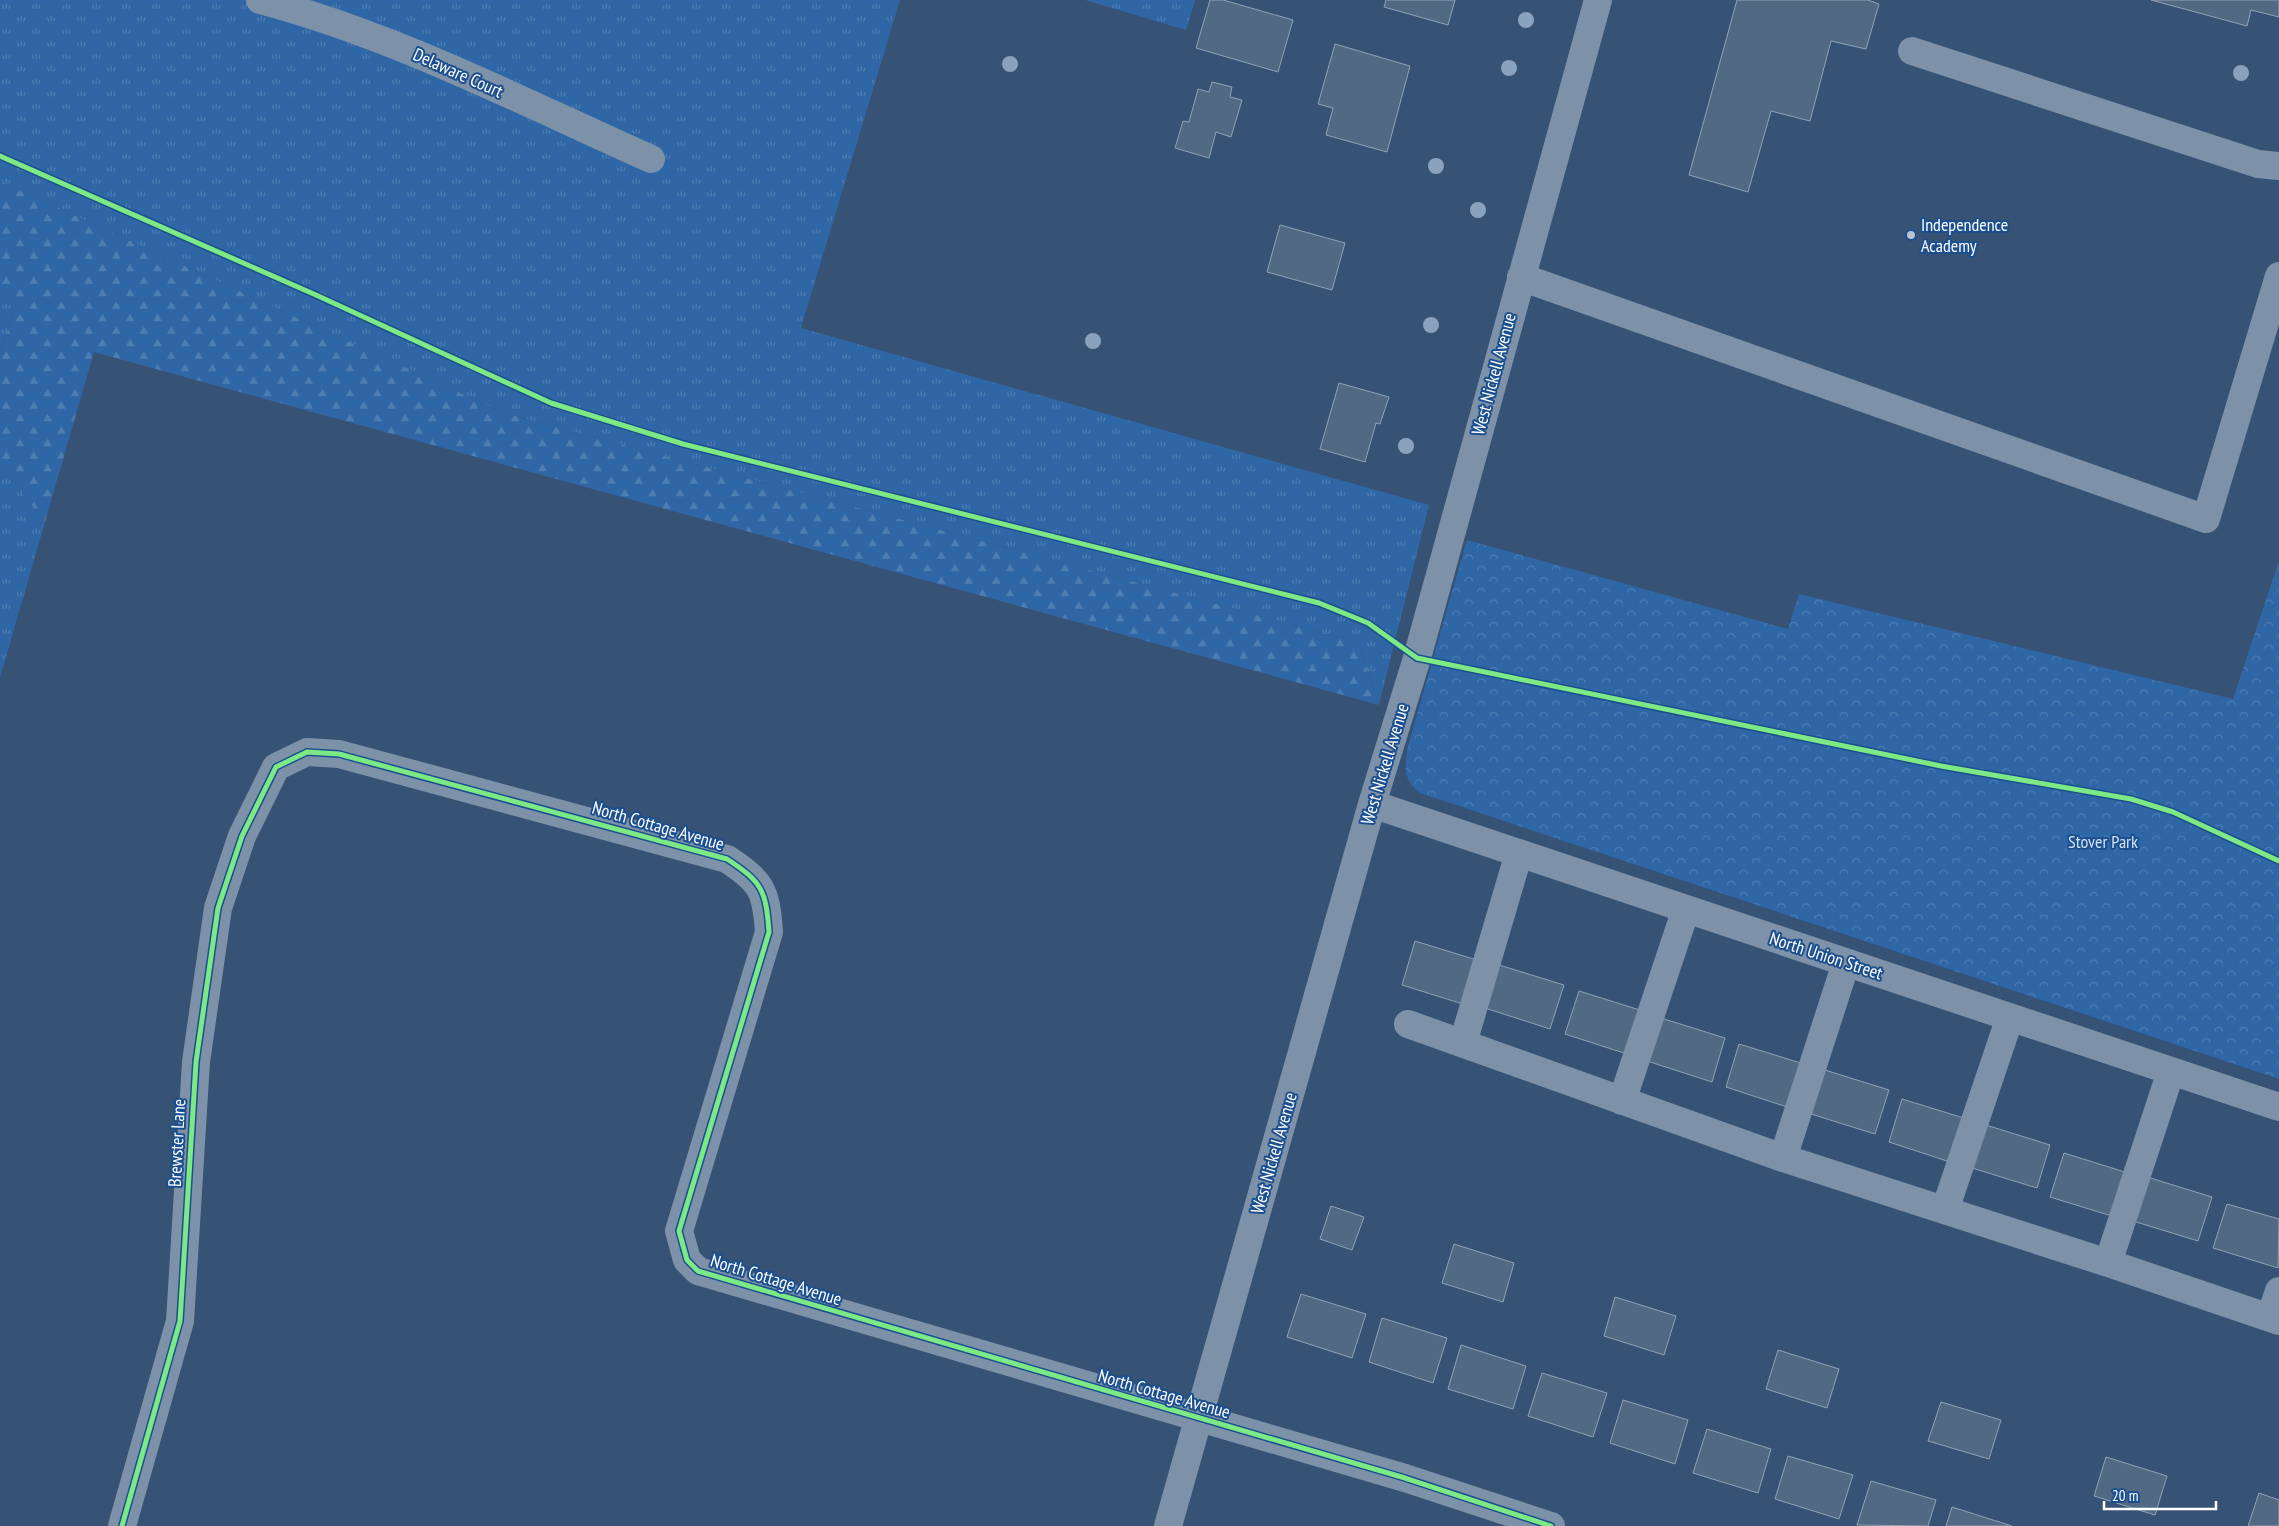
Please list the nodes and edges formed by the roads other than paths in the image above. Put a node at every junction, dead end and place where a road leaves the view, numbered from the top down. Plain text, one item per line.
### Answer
1 (260, 0) edge
2 (1598, 0) edge
3 (1912, 52) dead end
4 (651, 159) dead end
5 (2279, 166) edge
6 (2279, 276) edge
7 (1521, 277) junction
8 (276, 767) joint
9 (1372, 804) junction
10 (1519, 853) junction
11 (1686, 909) junction
12 (1846, 962) junction
13 (2010, 1017) junction
14 (1408, 1024) dead end
15 (1463, 1043) junction
16 (2171, 1071) junction
17 (1622, 1101) junction
18 (2279, 1107) edge
19 (1783, 1158) junction
20 (1945, 1210) junction
21 (2108, 1263) junction
22 (2279, 1291) edge
23 (2274, 1319) edge
24 (1199, 1418) junction
25 (122, 1526) edge
26 (1168, 1526) edge
27 (1551, 1526) edge

1 - 4 street, Delaware Court
2 - 7 street, West Nickell Avenue
3 - 5 street
6 - 7 street
7 - 9 street, West Nickell Avenue
8 - 24 street, North Cottage Avenue
8 - 25 street, Brewster Lane
9 - 10 street, North Union Street
9 - 24 street, West Nickell Avenue
10 - 11 street, North Union Street
10 - 15 street
11 - 12 street, North Union Street
11 - 17 street
12 - 13 street, North Union Street
12 - 19 street
13 - 16 street, North Union Street
13 - 20 street
14 - 15 street
15 - 17 street
16 - 18 street, North Union Street
16 - 21 street
17 - 19 street
19 - 20 street
20 - 21 street
21 - 23 street
22 - 23 street
24 - 26 street, West Nickell Avenue
24 - 27 street, North Cottage Avenue

